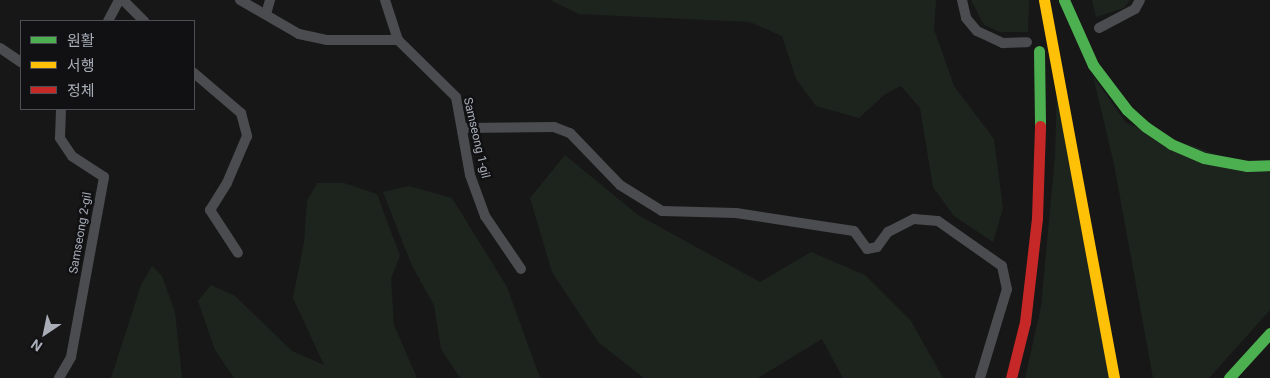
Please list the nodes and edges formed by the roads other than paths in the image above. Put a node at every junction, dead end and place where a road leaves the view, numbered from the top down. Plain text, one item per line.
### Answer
1 (119, 0) edge
2 (123, 0) edge
3 (240, 0) edge
4 (270, 0) edge
5 (386, 0) edge
6 (962, 0) edge
7 (1037, 0) edge
8 (1044, 0) edge
9 (1063, 0) edge
10 (1140, 0) edge
11 (266, 14) junction
12 (109, 20) edge
13 (143, 20) edge
14 (1100, 28) dead end
15 (398, 40) junction
16 (1027, 42) dead end
17 (0, 48) edge
18 (1072, 48) dead end
19 (20, 61) edge
20 (195, 74) edge
21 (60, 110) edge
22 (462, 128) junction
23 (1270, 165) edge
24 (238, 253) dead end
25 (521, 269) dead end
26 (1270, 333) edge
27 (60, 378) edge
28 (980, 378) edge
29 (1011, 378) edge
30 (1114, 378) edge
31 (1230, 378) edge

1 - 12 lane
2 - 13 lane
3 - 11 lane
4 - 11 lane
5 - 15 lane
6 - 16 lane
7 - 29 highway
8 - 30 highway
9 - 18 highway
9 - 23 highway
10 - 14 lane
11 - 15 lane
15 - 22 lane, Samseong 1-gil
17 - 19 lane
20 - 24 lane
21 - 27 lane, Samseong 2-gil
22 - 25 lane, Samseong 1-gil
22 - 28 lane
26 - 31 highway

